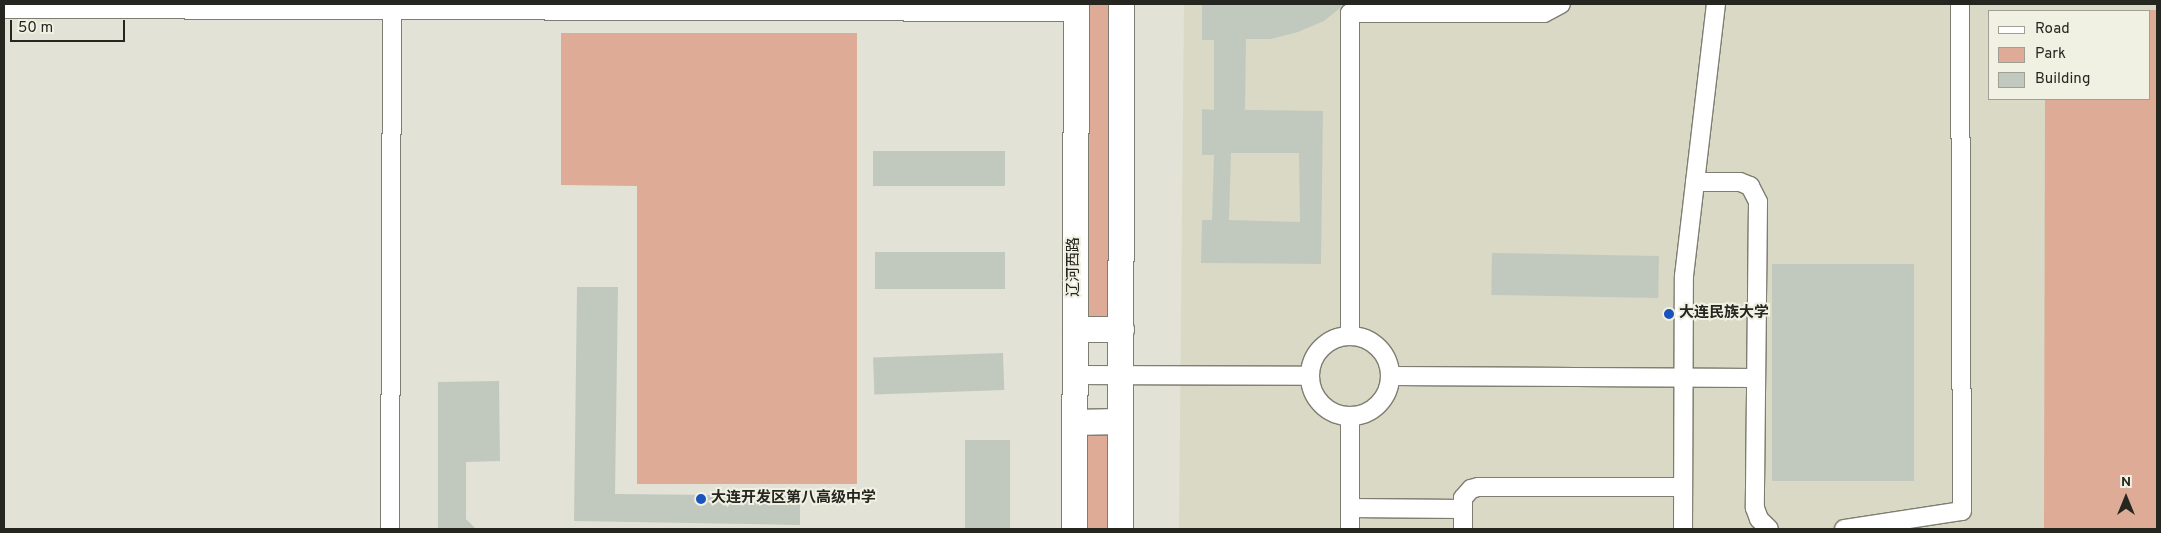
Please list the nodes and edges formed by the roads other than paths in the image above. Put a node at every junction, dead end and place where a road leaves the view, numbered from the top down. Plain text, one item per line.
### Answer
1 (1121, 4) edge
2 (1561, 4) edge
3 (1716, 4) edge
4 (1960, 4) edge
5 (1076, 8) edge
6 (4, 9) edge
7 (392, 10) junction
8 (1695, 182) junction
9 (1075, 330) junction
10 (1120, 330) junction
11 (1350, 336) junction
12 (1074, 375) junction
13 (1120, 375) junction
14 (1310, 376) junction
15 (1391, 376) junction
16 (1683, 378) junction
17 (1756, 378) junction
18 (1350, 417) junction
19 (1120, 421) junction
20 (1074, 422) junction
21 (1683, 487) junction
22 (1350, 508) junction
23 (1463, 509) junction
24 (390, 529) edge
25 (1074, 529) edge
26 (1120, 529) edge
27 (1350, 529) edge
28 (1463, 529) edge
29 (1683, 529) edge
30 (1769, 529) edge
31 (1844, 529) edge

1 - 10 street
2 - 11 street
3 - 8 street
4 - 31 street
5 - 7 street
5 - 9 street, 辽河西路
6 - 7 street
7 - 24 street
8 - 16 street
8 - 17 street
9 - 10 street
9 - 12 street, 辽河西路
10 - 13 street
11 - 14 street
11 - 15 street
12 - 13 street
12 - 20 street, 辽河西路
13 - 14 street
13 - 19 street
14 - 18 street
15 - 16 street
15 - 18 street
16 - 17 street
16 - 21 street
17 - 30 street
18 - 22 street
19 - 20 street
19 - 26 street
20 - 25 street, 辽河西路
21 - 23 street
21 - 29 street
22 - 23 street
22 - 27 street
23 - 28 street

